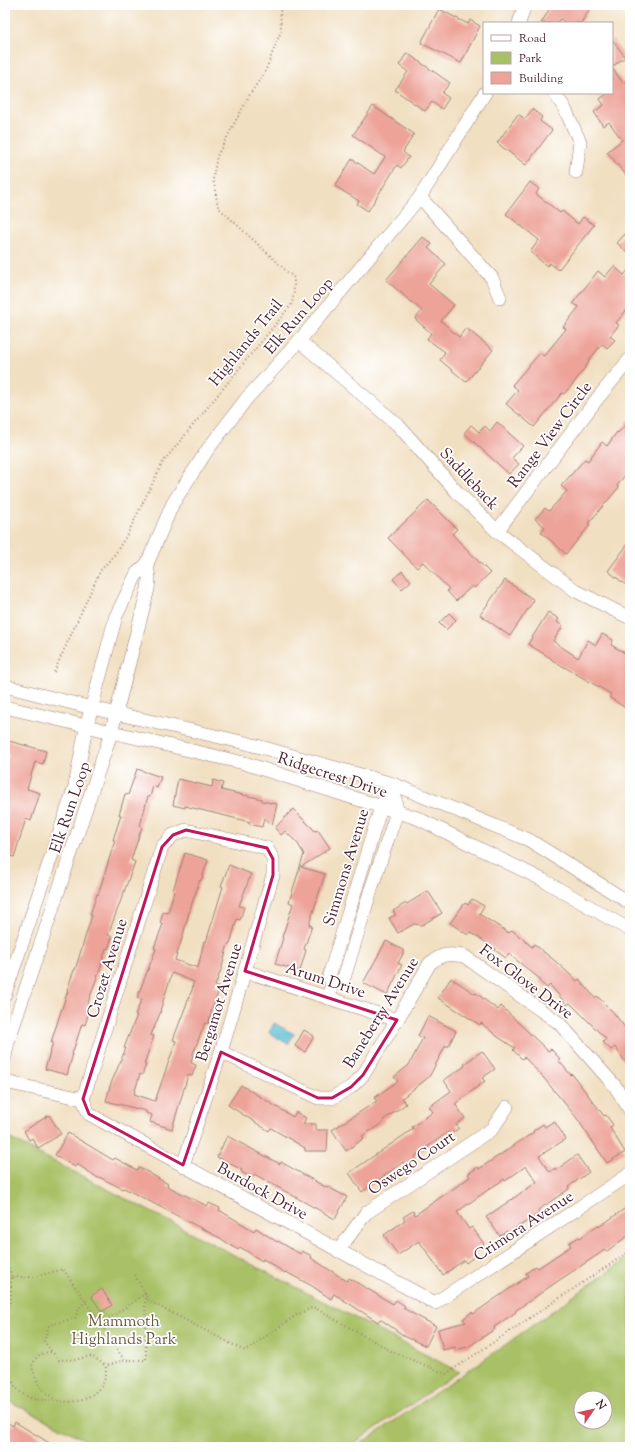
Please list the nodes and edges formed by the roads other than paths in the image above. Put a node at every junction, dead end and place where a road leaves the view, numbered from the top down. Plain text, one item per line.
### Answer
1 (525, 5) edge
2 (519, 22) edge
3 (484, 94) edge
4 (555, 94) edge
5 (576, 172) dead end
6 (420, 197) junction
7 (500, 298) dead end
8 (299, 341) junction
9 (630, 359) edge
10 (497, 531) junction
11 (147, 564) junction
12 (127, 596) junction
13 (144, 602) junction
14 (630, 618) edge
15 (5, 686) edge
16 (5, 708) edge
17 (92, 708) junction
18 (116, 714) junction
19 (86, 728) junction
20 (111, 733) junction
21 (393, 784) junction
22 (381, 807) junction
23 (397, 812) junction
24 (267, 848) joint
25 (630, 904) edge
26 (630, 930) edge
27 (439, 956) joint
28 (245, 971) junction
29 (330, 992) junction
30 (5, 994) edge
31 (397, 1020) junction
32 (221, 1052) junction
33 (5, 1057) edge
34 (5, 1082) edge
35 (83, 1099) junction
36 (507, 1106) dead end
37 (630, 1110) edge
38 (183, 1165) junction
39 (630, 1174) edge
40 (338, 1251) junction
41 (435, 1303) joint

1 - 2 street
3 - 6 street, Elk Run Loop
4 - 5 street
6 - 7 street
6 - 8 street, Elk Run Loop
8 - 10 street, Saddleback
8 - 11 street, Elk Run Loop
9 - 10 street, Range View Circle
10 - 14 street, Saddleback
11 - 12 street, Elk Run Loop
11 - 13 street, Elk Run Loop
12 - 13 street
12 - 17 street, Elk Run Loop
13 - 18 street, Elk Run Loop
15 - 17 street, Ridgecrest Drive
16 - 19 street, Ridgecrest Drive
17 - 18 street, Ridgecrest Drive
17 - 19 street, Elk Run Loop
18 - 20 street, Elk Run Loop
18 - 21 street, Ridgecrest Drive
19 - 20 street, Ridgecrest Drive
19 - 30 street, Elk Run Loop
20 - 22 street, Ridgecrest Drive
20 - 33 street, Elk Run Loop
21 - 22 street, Simmons Avenue
21 - 23 street, Simmons Avenue
21 - 25 street, Ridgecrest Drive
22 - 23 street, Ridgecrest Drive
22 - 29 street, Simmons Avenue
23 - 26 street, Ridgecrest Drive
23 - 29 street, Simmons Avenue
24 - 28 street, Bergamot Avenue
24 - 35 street, Crozet Avenue
27 - 31 street, Baneberry Avenue
27 - 37 street, Fox Glove Drive
28 - 29 street, Arum Drive
28 - 32 street, Bergamot Avenue
29 - 31 street, Arum Drive
31 - 32 street, Baneberry Avenue
32 - 38 street, Bergamot Avenue
34 - 35 street
35 - 38 street, Burdock Drive
36 - 40 street, Oswego Court
38 - 40 street, Burdock Drive
39 - 41 street, Crimora Avenue
40 - 41 street, Burdock Drive

